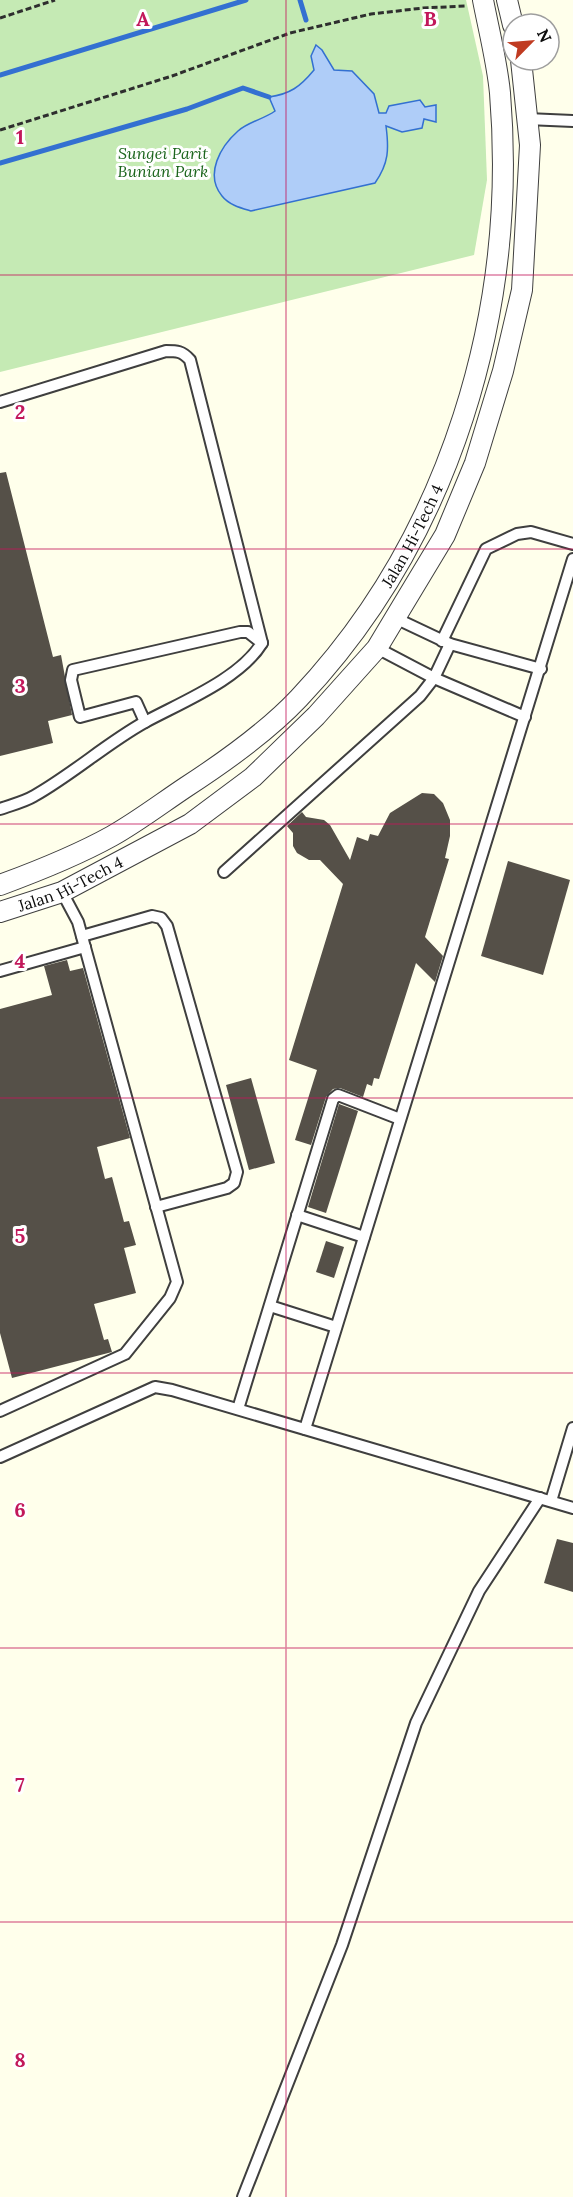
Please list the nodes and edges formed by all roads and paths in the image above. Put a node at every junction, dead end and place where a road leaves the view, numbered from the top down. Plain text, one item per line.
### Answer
1 (55, 0) edge
2 (478, 3) edge
3 (0, 18) edge
4 (522, 72) edge
5 (527, 119) junction
6 (573, 121) edge
7 (0, 130) edge
8 (0, 402) edge
9 (573, 544) edge
10 (573, 559) edge
11 (395, 618) junction
12 (446, 643) junction
13 (262, 644) junction
14 (376, 648) junction
15 (541, 669) junction
16 (434, 678) junction
17 (525, 717) junction
18 (145, 722) junction
19 (0, 809) edge
20 (224, 872) dead end
21 (0, 885) edge
22 (62, 892) junction
23 (0, 912) edge
24 (81, 936) junction
25 (85, 947) junction
26 (0, 972) edge
27 (400, 1119) junction
28 (156, 1207) junction
29 (297, 1215) junction
30 (364, 1237) junction
31 (270, 1306) junction
32 (336, 1327) junction
33 (238, 1409) junction
34 (0, 1411) edge
35 (573, 1428) edge
36 (305, 1429) junction
37 (0, 1457) edge
38 (546, 1500) junction
39 (573, 1508) edge
40 (243, 2197) edge

1 - 3 path
2 - 7 path
2 - 21 street, Jalan Hi-Tech 4
4 - 5 street, Jalan Hi-Tech 4
5 - 6 lane
5 - 11 street, Jalan Hi-Tech 4
8 - 13 lane
9 - 12 lane
10 - 15 lane
11 - 12 lane
11 - 14 street, Jalan Hi-Tech 4
12 - 15 lane
12 - 16 lane
13 - 18 lane
13 - 18 lane
14 - 16 lane
14 - 22 street, Jalan Hi-Tech 4
15 - 17 lane
16 - 17 lane
16 - 20 lane
17 - 27 lane
18 - 19 lane
22 - 23 street, Jalan Hi-Tech 4
22 - 24 lane
24 - 25 lane
24 - 28 lane
25 - 26 lane
25 - 28 lane
27 - 29 lane
27 - 30 lane
28 - 34 lane
29 - 30 lane
29 - 31 lane
30 - 32 lane
31 - 32 lane
31 - 33 lane
32 - 36 lane
33 - 36 lane
33 - 37 lane
35 - 38 lane
36 - 38 lane
38 - 39 lane
38 - 40 lane

